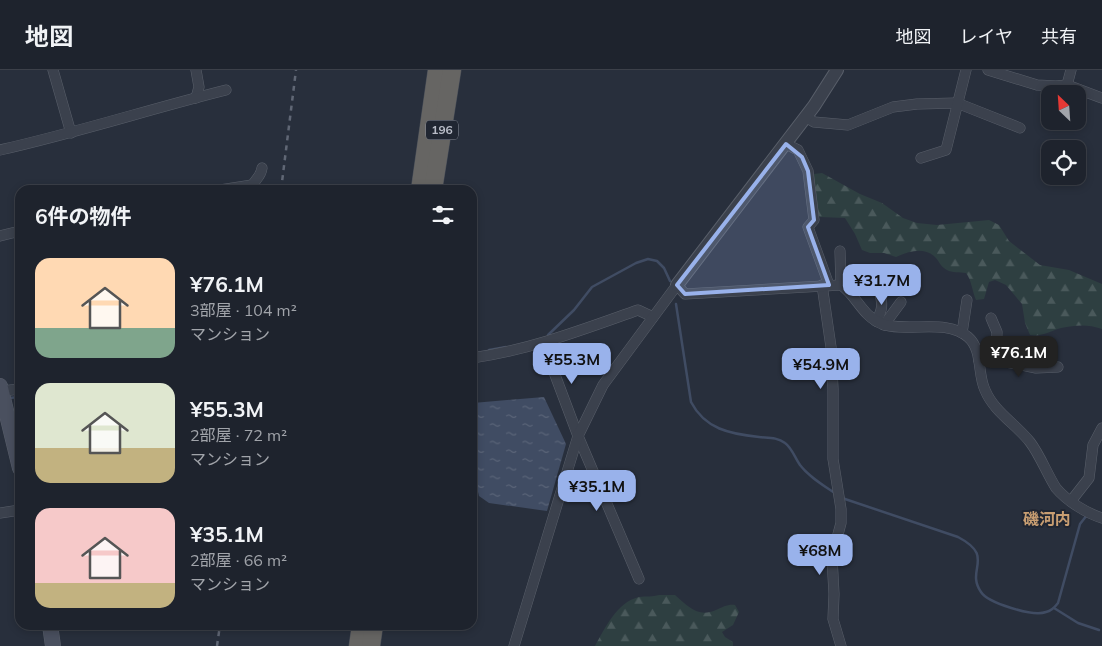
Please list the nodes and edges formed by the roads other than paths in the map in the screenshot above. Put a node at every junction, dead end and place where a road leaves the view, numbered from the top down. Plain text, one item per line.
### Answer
1 (53, 70) edge
2 (196, 70) edge
3 (437, 70) edge
4 (452, 70) edge
5 (837, 70) edge
6 (966, 70) edge
7 (988, 70) edge
8 (1071, 70) edge
9 (999, 72) edge
10 (1041, 85) edge
11 (1067, 85) edge
12 (226, 90) dead end
13 (1086, 92) edge
14 (196, 98) junction
15 (1102, 98) edge
16 (957, 103) junction
17 (806, 117) junction
18 (1020, 128) dead end
19 (71, 133) junction
20 (786, 144) junction
21 (0, 150) edge
22 (921, 158) dead end
23 (262, 168) dead end
24 (253, 185) edge
25 (421, 185) edge
26 (434, 185) edge
27 (15, 232) edge
28 (0, 236) edge
29 (840, 250) dead end
30 (677, 285) junction
31 (826, 285) junction
32 (841, 285) junction
33 (879, 291) dead end
34 (966, 300) dead end
35 (901, 302) dead end
36 (653, 317) junction
37 (990, 318) dead end
38 (880, 323) junction
39 (962, 333) junction
40 (543, 343) junction
41 (477, 357) edge
42 (996, 360) junction
43 (979, 361) junction
44 (1058, 367) dead end
45 (15, 392) edge
46 (2, 398) edge
47 (1102, 428) edge
48 (578, 436) junction
49 (15, 449) edge
50 (1102, 453) edge
51 (1092, 457) junction
52 (1071, 501) junction
53 (15, 511) edge
54 (0, 513) edge
55 (1094, 514) edge
56 (638, 579) dead end
57 (51, 630) edge
58 (360, 630) edge
59 (373, 630) edge
60 (53, 646) edge
61 (358, 646) edge
62 (371, 646) edge
63 (514, 646) edge
64 (841, 646) edge

1 - 19 street
2 - 14 street
3 - 25 highway, 196
4 - 26 highway, 196
5 - 17 street
6 - 16 street
7 - 9 street
8 - 11 street
9 - 10 street
12 - 14 street
13 - 15 street
14 - 19 street
16 - 17 street
16 - 18 street
16 - 22 street
17 - 20 street
19 - 21 street
20 - 30 street
20 - 31 street
23 - 24 street
27 - 28 street
29 - 32 street
30 - 31 street
30 - 36 street
31 - 32 street
31 - 64 street
32 - 38 street
33 - 38 street
34 - 39 street
35 - 38 street
36 - 40 street
36 - 48 street
37 - 42 street
38 - 39 street
39 - 43 street
40 - 41 street
40 - 48 street
42 - 43 street
42 - 44 street
43 - 52 street
45 - 46 street
46 - 49 main road
47 - 51 street
48 - 56 street
48 - 63 street
50 - 51 street
51 - 52 street
52 - 55 street
53 - 54 street
57 - 60 main road
58 - 61 highway
59 - 62 highway

